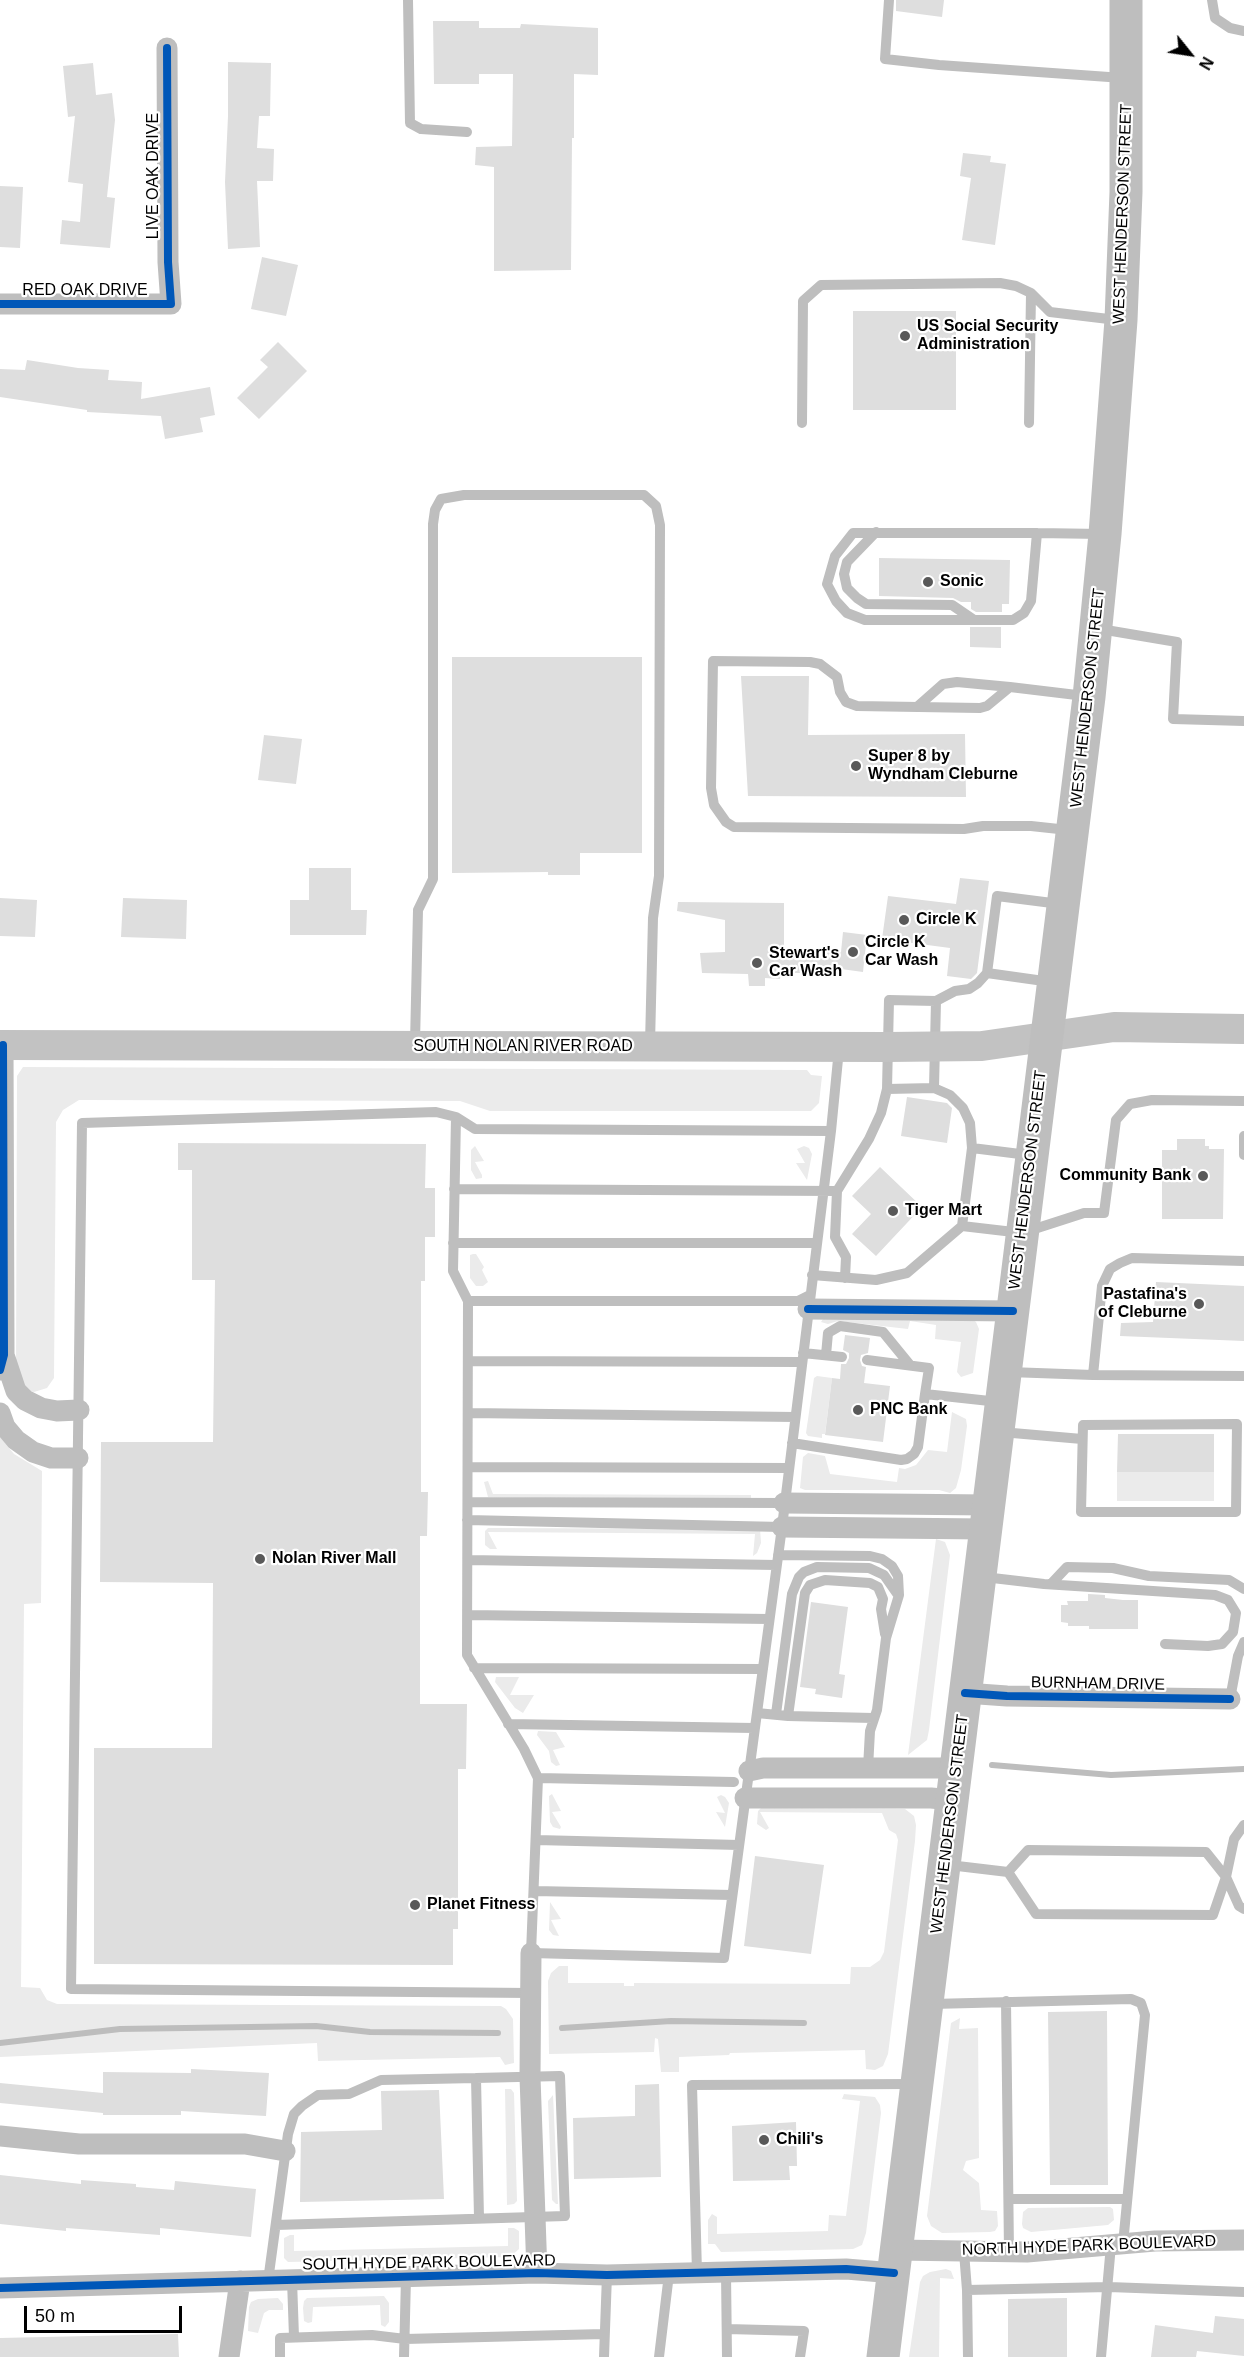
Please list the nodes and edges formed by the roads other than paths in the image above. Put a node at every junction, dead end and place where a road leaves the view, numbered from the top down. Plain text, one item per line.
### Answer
1 (408, 0) edge
2 (889, 0) edge
3 (1126, 0) edge
4 (1212, 0) edge
5 (1244, 31) edge
6 (167, 48) dead end
7 (1127, 79) junction
8 (467, 132) dead end
9 (1030, 293) junction
10 (0, 304) edge
11 (171, 304) joint
12 (1121, 320) junction
13 (802, 423) dead end
14 (1029, 423) dead end
15 (876, 532) junction
16 (1036, 533) junction
17 (1105, 534) junction
18 (974, 620) junction
19 (1095, 629) junction
20 (1010, 687) junction
21 (1089, 697) junction
22 (917, 707) junction
23 (1244, 721) edge
24 (1073, 831) junction
25 (1063, 905) junction
26 (987, 973) junction
27 (1053, 982) junction
28 (936, 1001) junction
29 (1244, 1029) edge
30 (1046, 1038) junction
31 (2, 1045) edge
32 (415, 1046) junction
33 (934, 1046) junction
34 (650, 1047) junction
35 (887, 1047) junction
36 (839, 1048) junction
37 (934, 1088) junction
38 (887, 1089) junction
39 (1244, 1101) edge
40 (456, 1117) junction
41 (831, 1131) junction
42 (1244, 1136) edge
43 (972, 1148) junction
44 (1244, 1155) edge
45 (1031, 1156) junction
46 (454, 1189) junction
47 (823, 1191) junction
48 (837, 1191) junction
49 (962, 1226) junction
50 (1022, 1233) junction
51 (453, 1243) junction
52 (817, 1243) junction
53 (1244, 1261) edge
54 (845, 1278) junction
55 (807, 1295) junction
56 (468, 1301) junction
57 (1013, 1305) junction
58 (826, 1355) junction
59 (842, 1357) dead end
60 (802, 1358) junction
61 (468, 1360) junction
62 (867, 1360) dead end
63 (2, 1363) edge
64 (907, 1365) junction
65 (1093, 1375) junction
66 (1244, 1376) edge
67 (925, 1394) junction
68 (1002, 1402) junction
69 (79, 1410) junction
70 (0, 1413) edge
71 (468, 1413) junction
72 (795, 1417) junction
73 (1083, 1439) junction
74 (792, 1443) junction
75 (78, 1458) junction
76 (469, 1467) junction
77 (789, 1468) junction
78 (468, 1502) junction
79 (777, 1504) junction
80 (988, 1517) junction
81 (467, 1520) junction
82 (776, 1526) junction
83 (468, 1560) junction
84 (777, 1560) junction
85 (980, 1577) junction
86 (1051, 1584) junction
87 (1244, 1589) edge
88 (899, 1595) junction
89 (468, 1615) junction
90 (769, 1619) junction
91 (886, 1638) junction
92 (1244, 1642) edge
93 (1165, 1644) dead end
94 (474, 1668) junction
95 (763, 1669) junction
96 (965, 1693) junction
97 (1230, 1699) joint
98 (757, 1713) junction
99 (776, 1714) junction
100 (788, 1716) junction
101 (873, 1718) junction
102 (508, 1724) junction
103 (754, 1728) junction
104 (868, 1768) junction
105 (957, 1768) junction
106 (538, 1778) junction
107 (743, 1784) junction
108 (953, 1800) junction
109 (1244, 1825) edge
110 (536, 1840) junction
111 (739, 1845) junction
112 (945, 1864) junction
113 (1008, 1872) junction
114 (1226, 1877) junction
115 (534, 1891) junction
116 (732, 1895) junction
117 (1244, 1909) edge
118 (531, 1953) junction
119 (531, 1993) junction
120 (1006, 2001) junction
121 (928, 2004) junction
122 (530, 2077) junction
123 (476, 2078) junction
124 (918, 2084) junction
125 (0, 2136) edge
126 (285, 2151) junction
127 (1010, 2199) junction
128 (1127, 2199) junction
129 (479, 2218) junction
130 (535, 2218) junction
131 (276, 2224) junction
132 (1244, 2240) edge
133 (1117, 2244) junction
134 (964, 2252) junction
135 (1009, 2252) junction
136 (896, 2262) junction
137 (537, 2273) junction
138 (697, 2273) junction
139 (726, 2273) junction
140 (669, 2274) junction
141 (607, 2275) junction
142 (406, 2278) junction
143 (292, 2280) junction
144 (240, 2281) junction
145 (268, 2281) junction
146 (1109, 2287) junction
147 (0, 2288) edge
148 (967, 2290) junction
149 (1244, 2292) edge
150 (727, 2329) junction
151 (604, 2334) junction
152 (294, 2337) junction
153 (405, 2339) junction
154 (229, 2357) edge
155 (280, 2357) edge
156 (404, 2357) edge
157 (604, 2357) edge
158 (659, 2357) edge
159 (727, 2357) edge
160 (800, 2357) edge
161 (883, 2357) edge
162 (968, 2357) edge
163 (1101, 2357) edge

1 - 8 lane
2 - 7 lane
3 - 7 main road, WEST HENDERSON STREET
4 - 5 lane
6 - 11 street, LIVE OAK DRIVE
7 - 12 main road, WEST HENDERSON STREET
9 - 12 lane
9 - 13 lane
9 - 14 lane
10 - 11 street, RED OAK DRIVE
12 - 17 main road, WEST HENDERSON STREET
15 - 16 lane
15 - 18 lane
15 - 18 lane
16 - 17 lane
16 - 18 lane
17 - 19 main road, WEST HENDERSON STREET
19 - 21 main road, WEST HENDERSON STREET
19 - 23 lane
20 - 21 lane
20 - 22 lane
20 - 22 lane
21 - 24 main road, WEST HENDERSON STREET
22 - 24 lane
24 - 25 main road, WEST HENDERSON STREET
25 - 26 lane
25 - 27 main road, WEST HENDERSON STREET
26 - 27 lane
26 - 28 lane
27 - 30 main road, WEST HENDERSON STREET
28 - 33 lane
28 - 35 lane
29 - 30 main road, SOUTH NOLAN RIVER ROAD
30 - 33 main road, SOUTH NOLAN RIVER ROAD
30 - 45 main road, WEST HENDERSON STREET
31 - 32 main road, SOUTH NOLAN RIVER ROAD
31 - 63 street
32 - 34 main road, SOUTH NOLAN RIVER ROAD
32 - 34 lane
33 - 35 main road, SOUTH NOLAN RIVER ROAD
33 - 37 lane
34 - 36 main road, SOUTH NOLAN RIVER ROAD
35 - 36 main road, SOUTH NOLAN RIVER ROAD
35 - 38 lane
36 - 41 lane
37 - 38 lane
37 - 43 lane
38 - 48 lane
39 - 50 lane
40 - 41 lane
40 - 46 lane
40 - 69 lane
41 - 47 lane
42 - 44 lane
43 - 45 lane
43 - 49 lane
45 - 50 main road, WEST HENDERSON STREET
46 - 47 lane
46 - 51 lane
47 - 48 lane
47 - 52 lane
48 - 54 lane
49 - 50 lane
49 - 54 lane
50 - 57 main road, WEST HENDERSON STREET
51 - 52 lane
51 - 56 lane
52 - 55 lane
53 - 65 lane
54 - 55 lane
55 - 56 lane
55 - 57 street
55 - 60 lane
56 - 61 lane
57 - 68 main road, WEST HENDERSON STREET
58 - 59 lane
58 - 60 lane
58 - 64 lane
60 - 61 lane
60 - 72 lane
61 - 71 lane
62 - 64 lane
63 - 69 street
64 - 67 lane
65 - 66 lane
65 - 68 lane
67 - 68 lane
67 - 74 lane
68 - 73 lane
68 - 80 main road, WEST HENDERSON STREET
69 - 75 lane
70 - 75 street
71 - 72 lane
71 - 76 lane
72 - 74 lane
73 - 73 lane
74 - 77 lane
75 - 119 lane
76 - 77 lane
76 - 78 lane
77 - 79 lane
78 - 79 lane
78 - 81 lane
79 - 80 street
79 - 82 lane
80 - 82 street
80 - 85 main road, WEST HENDERSON STREET
81 - 82 lane
81 - 83 lane
82 - 84 lane
83 - 84 lane
83 - 89 lane
84 - 88 lane
84 - 90 lane
85 - 86 lane
85 - 96 main road, WEST HENDERSON STREET
86 - 87 lane
86 - 93 lane
88 - 91 lane
88 - 99 lane
89 - 90 lane
89 - 94 lane
90 - 95 lane
91 - 100 lane
91 - 101 lane
92 - 97 lane
94 - 95 lane
94 - 102 lane
95 - 98 lane
96 - 97 street, BURNHAM DRIVE
96 - 105 main road, WEST HENDERSON STREET
98 - 99 lane
98 - 103 lane
99 - 100 lane
100 - 101 lane
101 - 104 lane
102 - 103 lane
102 - 106 lane
103 - 107 lane
104 - 105 street
104 - 107 street
105 - 108 main road, WEST HENDERSON STREET
106 - 107 lane
106 - 110 lane
107 - 108 street
107 - 111 lane
108 - 112 main road, WEST HENDERSON STREET
109 - 114 lane
110 - 111 lane
110 - 115 lane
111 - 116 lane
112 - 113 lane
112 - 121 main road, WEST HENDERSON STREET
113 - 114 lane
113 - 114 lane
114 - 117 lane
115 - 116 lane
115 - 118 lane
116 - 118 lane
118 - 119 street
119 - 122 street
120 - 121 lane
120 - 127 lane
120 - 128 lane
121 - 124 main road, WEST HENDERSON STREET
122 - 123 lane
122 - 130 street
122 - 130 lane
123 - 126 lane
123 - 129 lane
124 - 136 main road, WEST HENDERSON STREET
124 - 138 lane
125 - 126 street
126 - 131 lane
127 - 128 lane
127 - 135 lane
128 - 133 lane
129 - 130 lane
129 - 131 lane
130 - 137 street
131 - 145 lane
132 - 133 street, NORTH HYDE PARK BOULEVARD
133 - 135 street, NORTH HYDE PARK BOULEVARD
133 - 146 lane
134 - 135 street, NORTH HYDE PARK BOULEVARD
134 - 136 street, NORTH HYDE PARK BOULEVARD
134 - 148 lane
136 - 139 street, SOUTH HYDE PARK BOULEVARD
136 - 161 main road, WEST HENDERSON STREET
137 - 141 street, SOUTH HYDE PARK BOULEVARD
137 - 142 street, SOUTH HYDE PARK BOULEVARD
138 - 139 street, SOUTH HYDE PARK BOULEVARD
138 - 140 street, SOUTH HYDE PARK BOULEVARD
139 - 150 lane
140 - 141 street, SOUTH HYDE PARK BOULEVARD
140 - 158 lane
141 - 151 lane
142 - 143 street, SOUTH HYDE PARK BOULEVARD
142 - 153 lane
143 - 145 street, SOUTH HYDE PARK BOULEVARD
143 - 152 lane
144 - 145 street, SOUTH HYDE PARK BOULEVARD
144 - 147 street, SOUTH HYDE PARK BOULEVARD
144 - 154 street
146 - 148 lane
146 - 149 lane
146 - 163 lane
148 - 162 lane
150 - 159 lane
150 - 160 lane
151 - 153 lane
151 - 157 lane
152 - 153 lane
152 - 155 lane
153 - 156 lane

